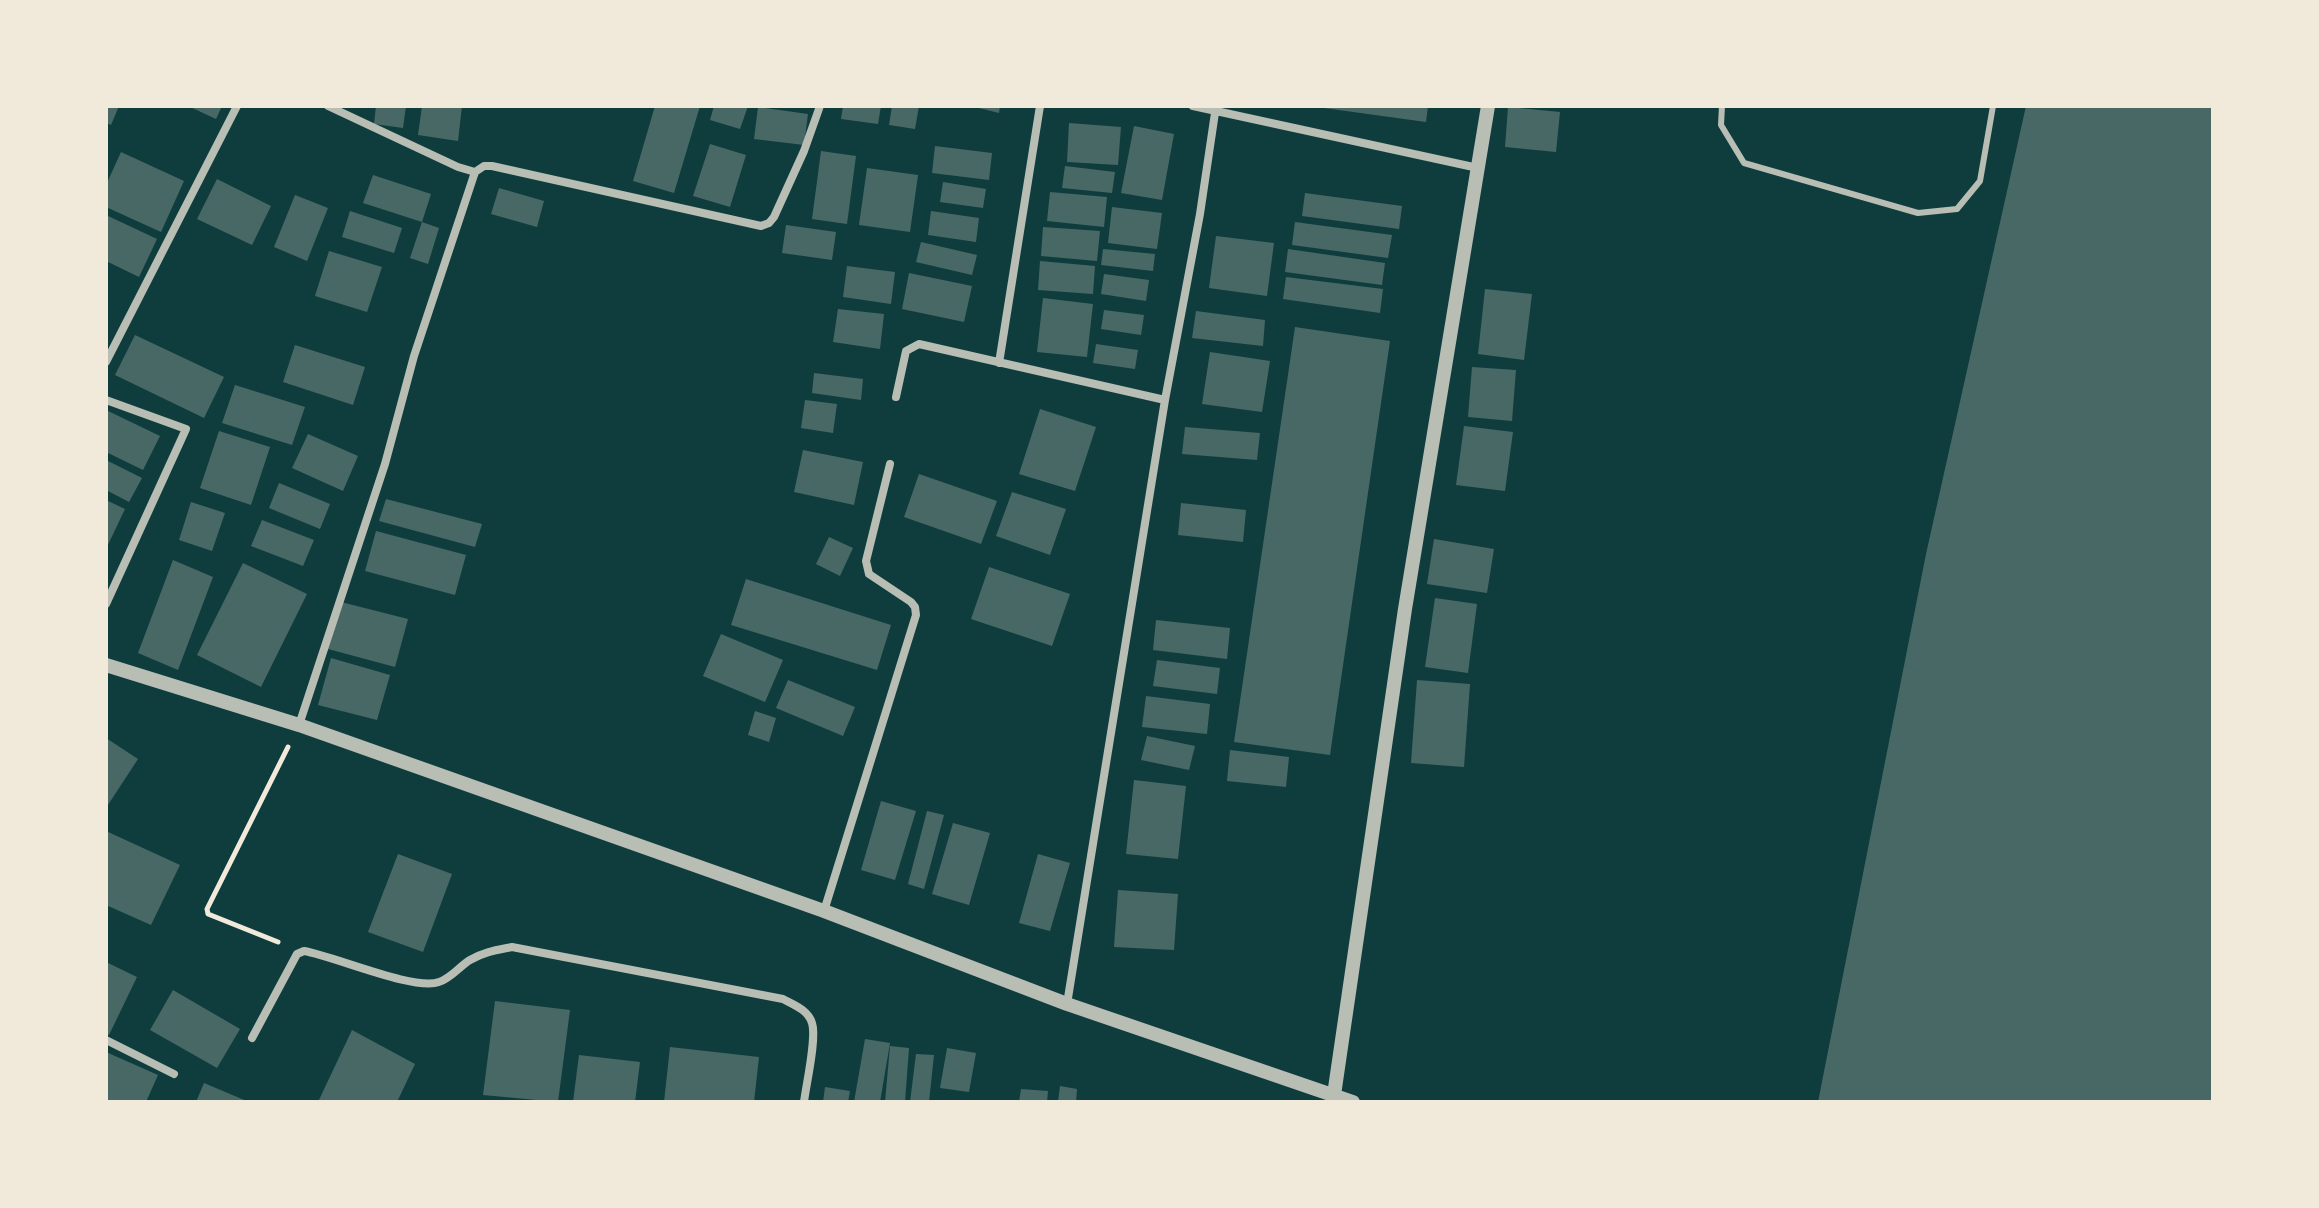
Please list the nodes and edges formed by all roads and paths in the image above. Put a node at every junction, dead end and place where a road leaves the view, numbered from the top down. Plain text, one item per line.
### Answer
1 (237, 106) edge
2 (328, 106) edge
3 (820, 106) edge
4 (1040, 106) edge
5 (1193, 106) edge
6 (1488, 106) edge
7 (1722, 106) edge
8 (1993, 106) edge
9 (1215, 108) edge
10 (348, 110) edge
11 (1478, 168) junction
12 (475, 172) junction
13 (106, 362) edge
14 (999, 363) junction
15 (896, 397) dead end
16 (106, 400) edge
17 (1165, 400) junction
18 (890, 464) dead end
19 (106, 604) edge
20 (106, 665) edge
21 (299, 725) junction
22 (824, 911) junction
23 (301, 952) junction
24 (1067, 1004) junction
25 (252, 1038) dead end
26 (106, 1040) edge
27 (174, 1074) dead end
28 (1333, 1098) edge
29 (804, 1102) edge
30 (1353, 1102) edge

1 - 13 street
2 - 10 street
3 - 12 street
4 - 14 street
5 - 9 street
6 - 11 street
7 - 8 lane
9 - 11 street
9 - 17 street
10 - 12 street
11 - 28 street
12 - 21 street
14 - 15 street
14 - 17 street
16 - 19 street
17 - 24 street
18 - 22 street
20 - 21 street
21 - 22 street
21 - 23 path
22 - 24 street
23 - 25 street
23 - 29 street
24 - 28 street
26 - 27 street
28 - 30 street

